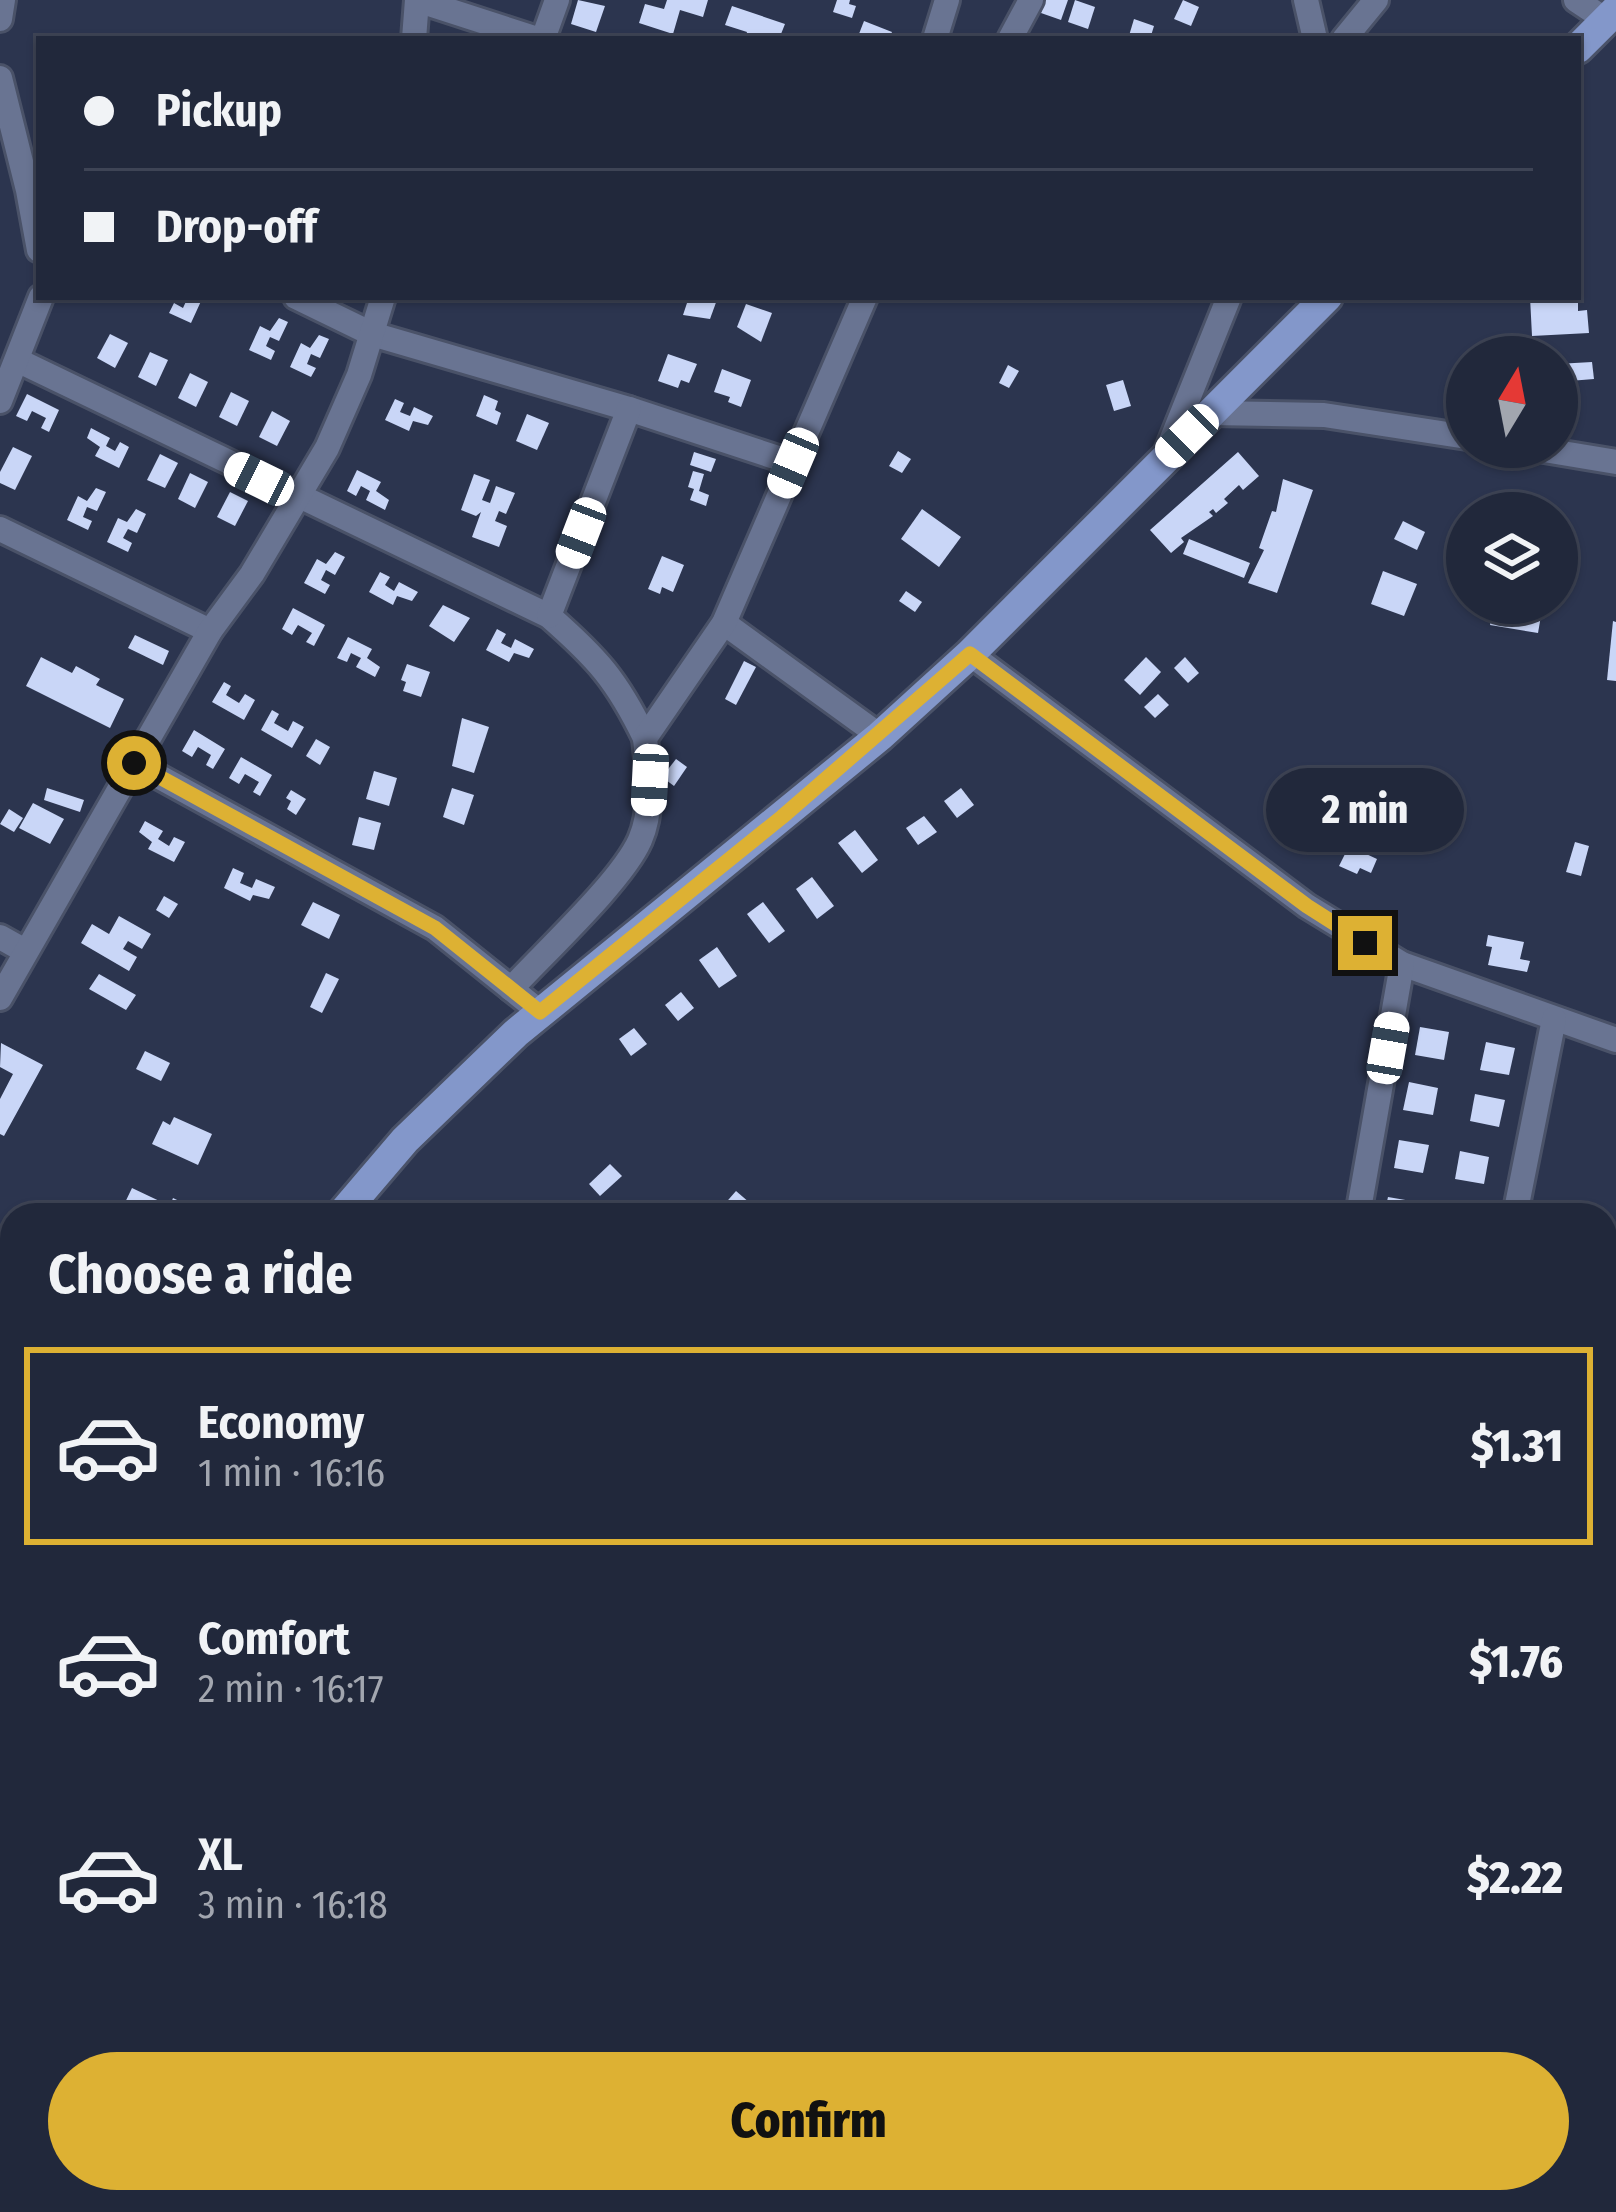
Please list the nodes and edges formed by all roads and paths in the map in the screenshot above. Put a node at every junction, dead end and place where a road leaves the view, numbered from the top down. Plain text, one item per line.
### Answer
1 (3, 0) edge
2 (417, 0) edge
3 (557, 0) edge
4 (947, 0) edge
5 (1031, 0) edge
6 (1306, 0) edge
7 (1376, 0) edge
8 (1576, 0) edge
9 (1611, 15) edge
10 (0, 19) edge
11 (414, 36) edge
12 (531, 36) edge
13 (541, 36) edge
14 (936, 36) edge
15 (1012, 36) edge
16 (1315, 36) edge
17 (1346, 36) edge
18 (1581, 45) edge
19 (0, 79) edge
20 (36, 234) edge
21 (40, 300) edge
22 (302, 300) edge
23 (382, 300) edge
24 (864, 300) edge
25 (1228, 300) edge
26 (1324, 300) edge
27 (372, 334) junction
28 (19, 361) junction
29 (0, 401) edge
30 (629, 409) junction
31 (1210, 412) junction
32 (1446, 434) edge
33 (1578, 456) edge
34 (1163, 459) junction
35 (1616, 462) edge
36 (793, 463) junction
37 (298, 498) junction
38 (0, 529) edge
39 (549, 616) junction
40 (724, 623) junction
41 (211, 631) junction
42 (970, 654) junction
43 (880, 736) junction
44 (645, 738) junction
45 (134, 763) junction
46 (0, 938) edge
47 (25, 951) junction
48 (1402, 964) junction
49 (511, 988) junction
50 (0, 998) edge
51 (540, 1012) junction
52 (1553, 1019) junction
53 (1616, 1040) edge
54 (352, 1203) edge
55 (1360, 1203) edge
56 (1517, 1203) edge

1 - 10 street
2 - 11 street
2 - 12 street
3 - 13 street
4 - 14 street
5 - 15 street
6 - 16 street
7 - 17 street
8 - 9 street
9 - 18 main road
19 - 20 street
21 - 28 street
22 - 27 street
23 - 27 street
24 - 36 street
25 - 34 street
26 - 31 main road
27 - 30 street
27 - 37 street
28 - 29 street
28 - 37 street
30 - 36 street
30 - 39 street
31 - 32 street
31 - 34 main road
33 - 35 street
34 - 42 main road
36 - 40 street
37 - 39 street
37 - 41 street
38 - 41 street
39 - 44 street
40 - 43 street
40 - 44 street
41 - 45 street
42 - 43 main road
42 - 48 street
43 - 51 main road
44 - 49 street
45 - 47 street
45 - 49 street
46 - 47 street
47 - 50 street
48 - 52 street
48 - 55 street
49 - 51 street
51 - 54 main road
52 - 53 street
52 - 56 street

